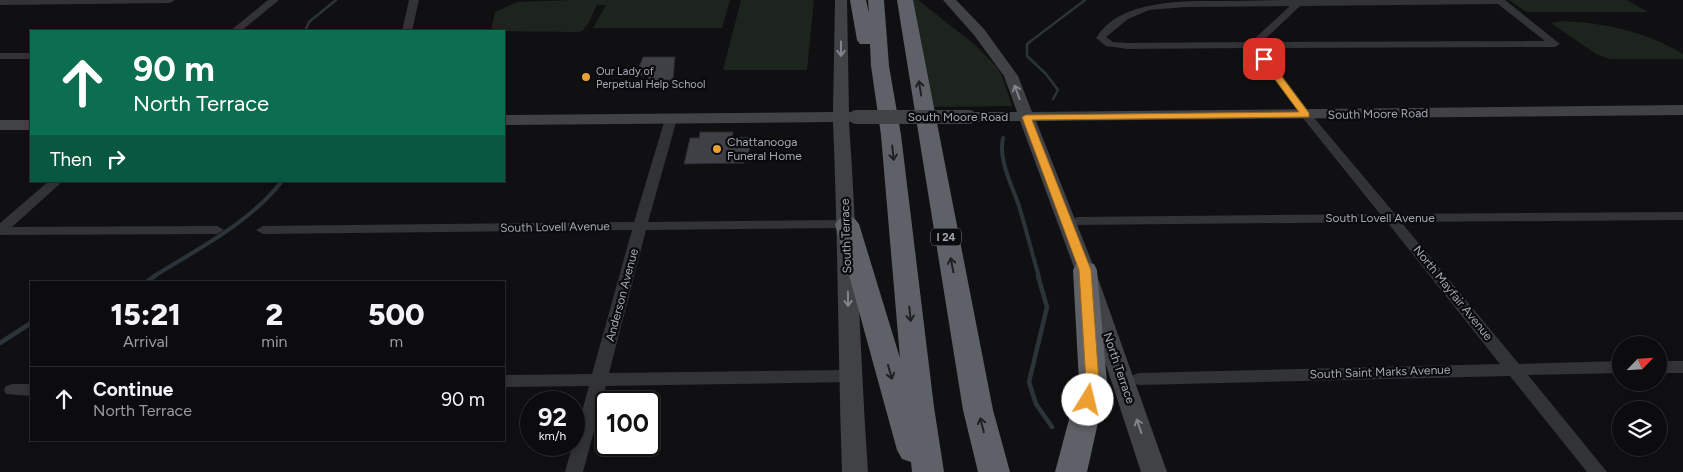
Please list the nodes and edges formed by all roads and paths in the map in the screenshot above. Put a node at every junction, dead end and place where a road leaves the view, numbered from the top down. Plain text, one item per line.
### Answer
1 (170, 0) edge
2 (274, 0) edge
3 (414, 0) edge
4 (841, 0) edge
5 (858, 0) edge
6 (876, 0) edge
7 (905, 0) edge
8 (949, 0) edge
9 (1500, 1) edge
10 (0, 2) edge
11 (1298, 2) edge
12 (236, 30) edge
13 (407, 30) edge
14 (1254, 45) junction
15 (0, 56) edge
16 (30, 56) edge
17 (880, 66) junction
18 (1683, 110) edge
19 (1306, 115) junction
20 (849, 117) junction
21 (1026, 117) junction
22 (671, 119) junction
23 (505, 120) edge
24 (0, 125) edge
25 (30, 125) edge
26 (56, 182) edge
27 (0, 215) edge
28 (17, 215) junction
29 (1683, 216) edge
30 (1391, 218) junction
31 (1076, 221) dead end
32 (847, 224) junction
33 (640, 226) junction
34 (0, 230) edge
35 (217, 230) dead end
36 (263, 230) dead end
37 (1085, 270) junction
38 (1612, 367) edge
39 (1668, 367) edge
40 (1683, 367) edge
41 (1515, 368) junction
42 (850, 376) junction
43 (600, 379) junction
44 (1138, 379) dead end
45 (505, 381) edge
46 (12, 390) dead end
47 (30, 390) edge
48 (574, 472) edge
49 (855, 472) edge
50 (919, 472) edge
51 (928, 472) edge
52 (994, 472) edge
53 (1071, 472) edge
54 (1154, 472) edge
55 (1598, 472) edge

1 - 10 street
2 - 12 street
3 - 13 street
4 -> 20 street, South Terrace
5 - 17 highway
6 - 17 highway
52 -> 7 highway, I 24
21 -> 8 street, North Terrace
9 - 11 street
9 - 14 street
11 - 14 street
11 - 14 street
14 - 19 street, North Mayfair Avenue
15 - 16 street
17 -> 51 highway
18 - 19 main road, South Moore Road
19 - 21 main road, South Moore Road
19 - 30 street, North Mayfair Avenue
20 - 21 street, South Moore Road, bridge
20 - 22 street, South Moore Road
20 - 32 street, South Terrace
21 - 37 street, North Terrace
22 - 23 street, South Moore Road
22 - 33 street, Anderson Avenue
24 - 25 street
26 - 28 street
27 - 28 street
28 - 34 street
29 - 30 street, South Lovell Avenue
30 - 31 street, South Lovell Avenue
30 - 41 street, North Mayfair Avenue
32 - 33 street, South Lovell Avenue
32 -> 42 street, South Terrace
32 -> 50 highway
33 - 36 street, South Lovell Avenue
33 - 43 street, Anderson Avenue
34 - 35 street
37 - 53 highway
54 -> 37 street, North Terrace
38 - 41 street, South Saint Marks Avenue
39 - 40 street
41 - 44 street, South Saint Marks Avenue
41 - 55 street, North Mayfair Avenue
42 - 43 street
42 - 49 street, South Terrace
43 - 45 street
43 - 48 street, Anderson Avenue
46 - 47 street

